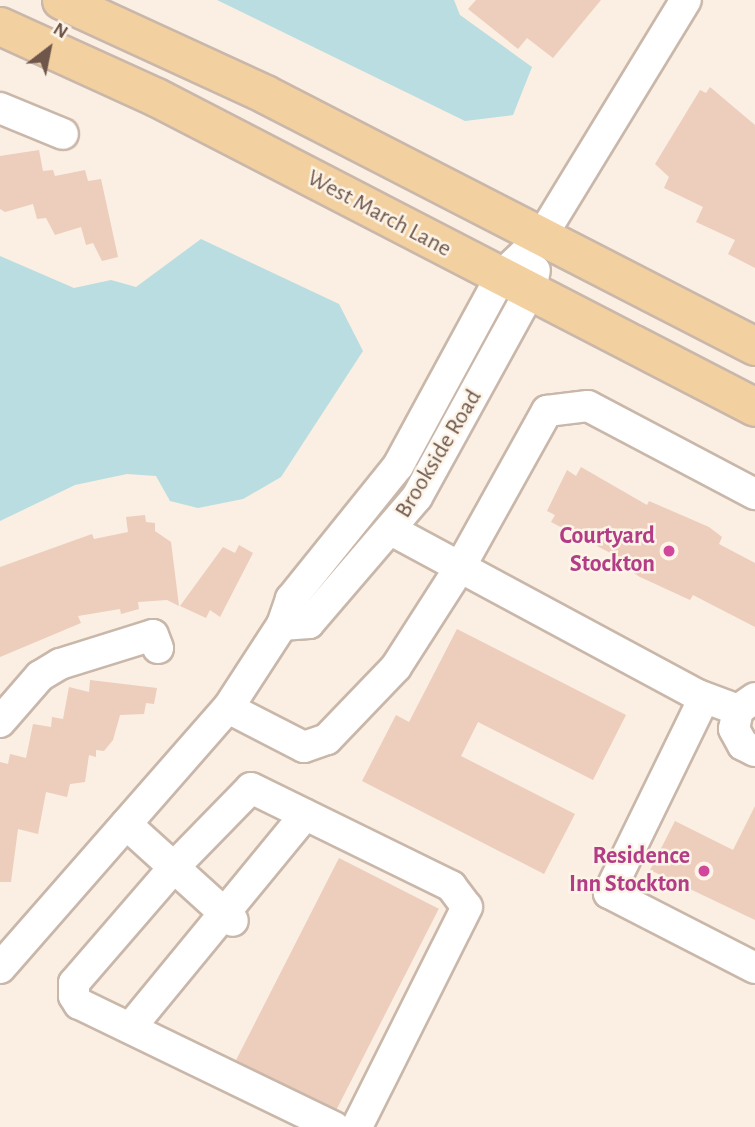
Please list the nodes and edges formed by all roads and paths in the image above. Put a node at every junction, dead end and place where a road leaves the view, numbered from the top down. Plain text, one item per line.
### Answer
1 (61, 0) edge
2 (685, 0) edge
3 (0, 26) edge
4 (0, 108) edge
5 (63, 134) dead end
6 (540, 239) junction
7 (516, 283) junction
8 (755, 346) edge
9 (755, 407) edge
10 (755, 494) edge
11 (393, 531) junction
12 (459, 569) junction
13 (282, 625) junction
14 (158, 648) dead end
15 (704, 698) junction
16 (746, 704) edge
17 (228, 708) junction
18 (0, 722) edge
19 (755, 751) edge
20 (306, 815) junction
21 (126, 824) junction
22 (174, 867) junction
23 (229, 917) junction
24 (0, 968) edge
25 (755, 968) edge
26 (130, 1028) junction
27 (334, 1127) edge
28 (357, 1127) edge

1 - 6 main road
2 - 6 street, Brookside Road
3 - 7 main road, West March Lane
4 - 5 street
6 - 7 street, Brookside Road
6 - 8 main road
7 - 9 main road, West March Lane
7 - 11 street, Brookside Road
7 - 13 street, Brookside Road
10 - 12 street
11 - 12 street
11 - 13 street, Brookside Road
12 - 15 street
12 - 17 street
13 - 17 street, Brookside Road
14 - 18 street
15 - 16 street
15 - 25 street
16 - 19 street
17 - 21 street, Brookside Road
20 - 22 street
20 - 23 street
20 - 28 street
21 - 22 street
21 - 24 street, Brookside Road
22 - 23 street
22 - 26 street
23 - 26 street
26 - 27 street

